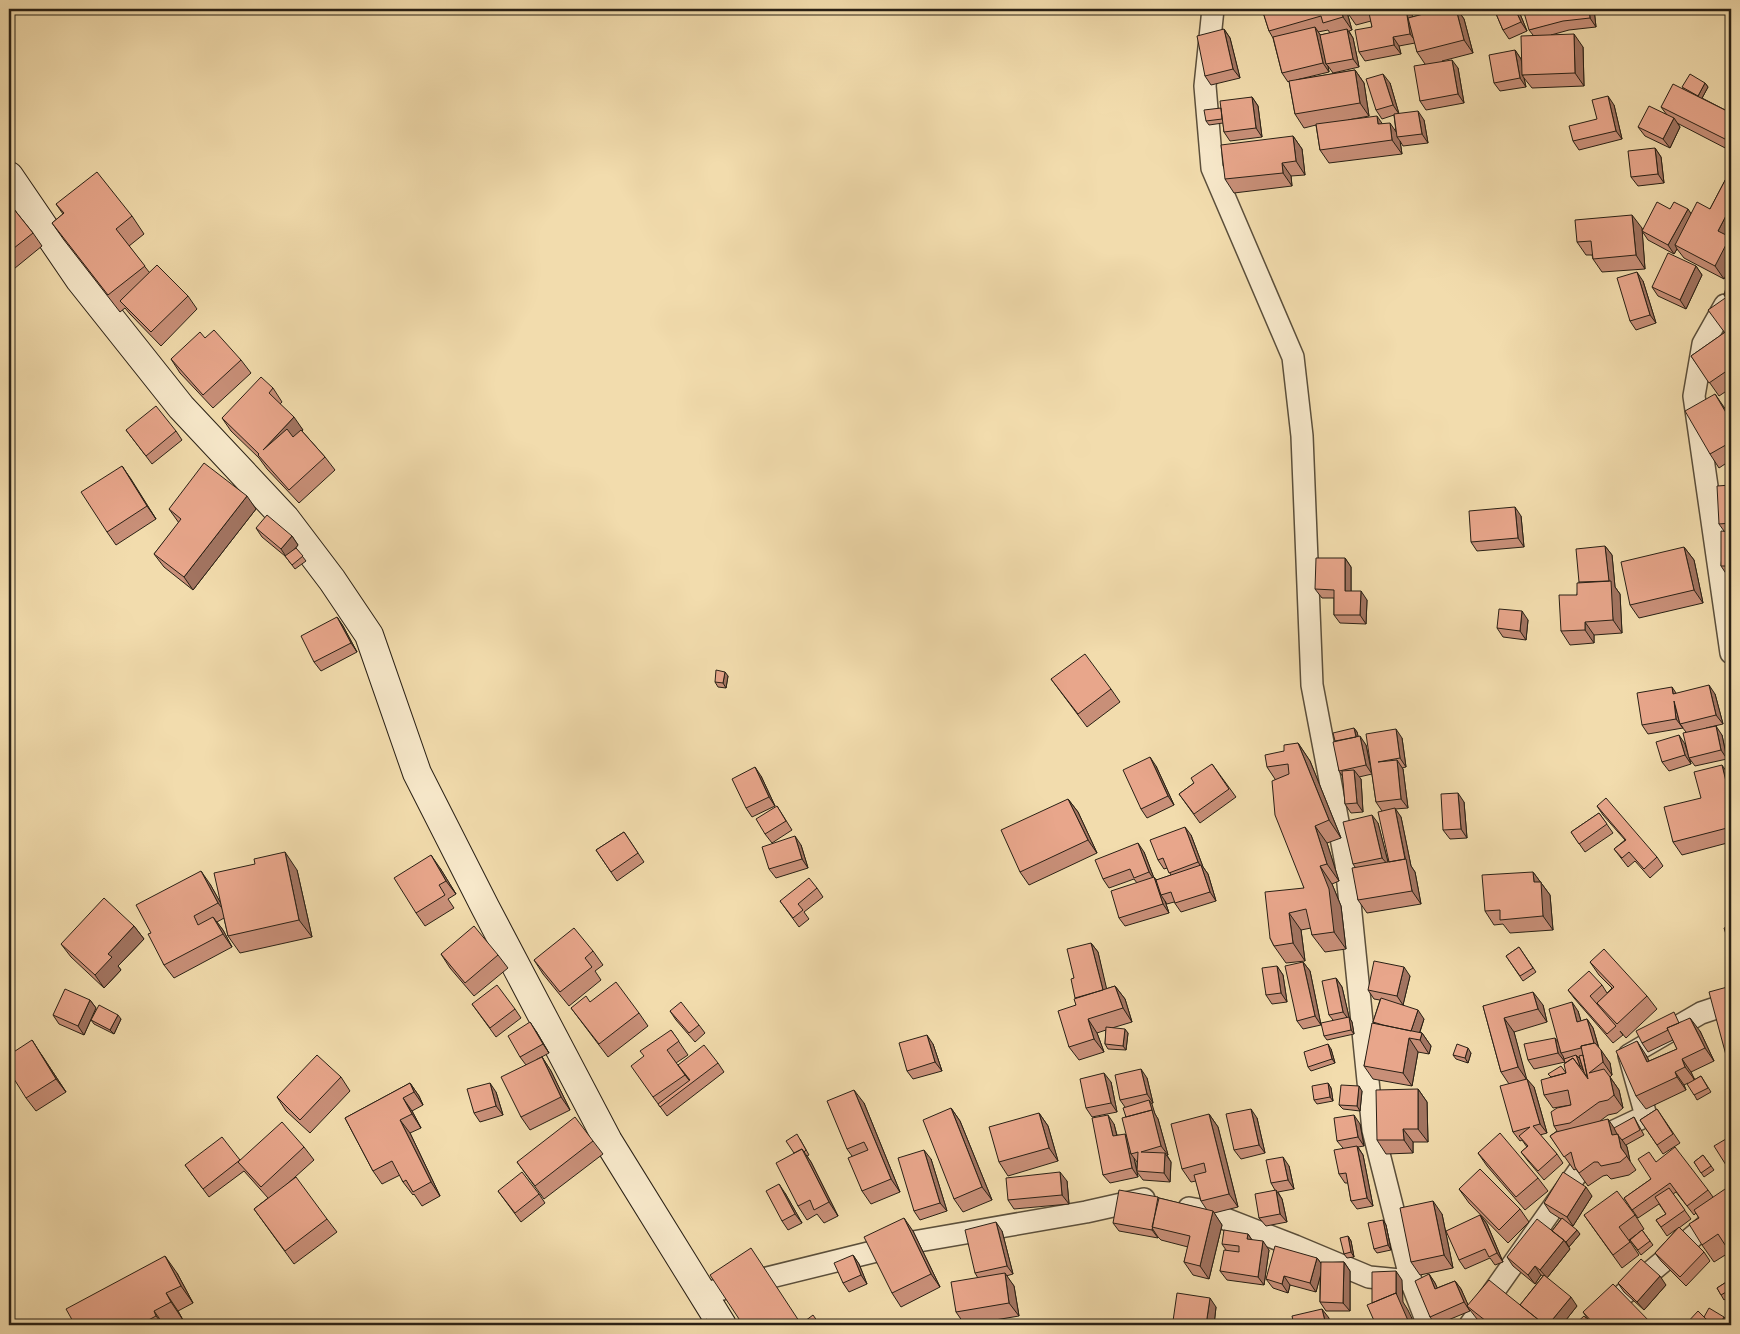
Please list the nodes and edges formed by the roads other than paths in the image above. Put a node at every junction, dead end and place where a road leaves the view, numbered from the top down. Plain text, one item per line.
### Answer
1 (1213, 9) edge
2 (9, 176) edge
3 (1725, 305) edge
4 (1731, 653) edge
5 (1731, 1003) edge
6 (1731, 1205) edge
7 (1410, 1281) junction
8 (702, 1294) junction
9 (722, 1325) edge
10 (1428, 1325) edge
11 (1470, 1325) edge
12 (1594, 1325) edge

1 - 7 street
2 - 8 street
3 - 4 street
5 - 11 street
6 - 12 street
7 - 8 street
7 - 10 street
8 - 9 street

